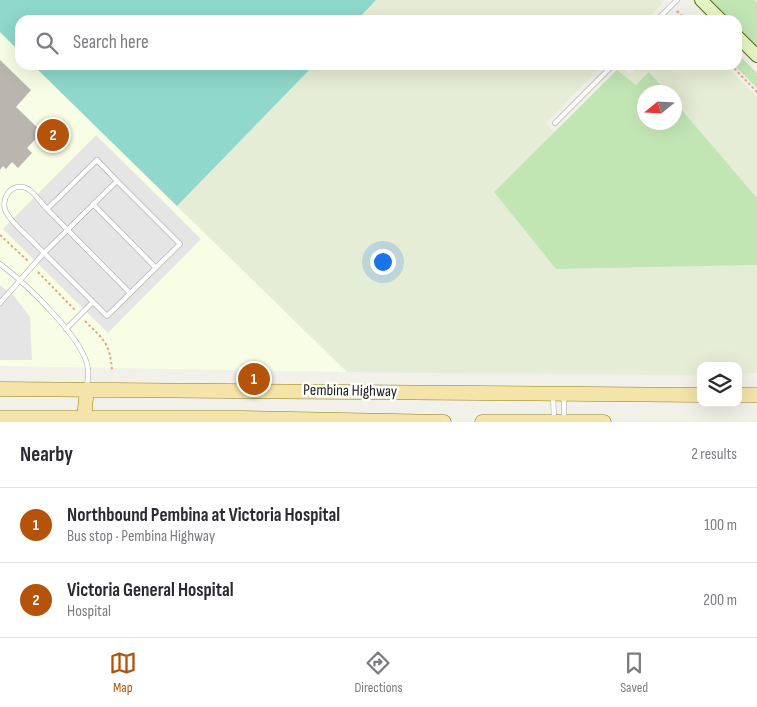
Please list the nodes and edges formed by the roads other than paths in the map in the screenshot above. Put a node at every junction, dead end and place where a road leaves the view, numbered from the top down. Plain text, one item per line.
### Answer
1 (677, 0) edge
2 (701, 0) edge
3 (662, 15) edge
4 (716, 15) edge
5 (742, 41) edge
6 (757, 56) edge
7 (607, 70) edge
8 (555, 123) dead end
9 (117, 180) junction
10 (93, 204) junction
11 (47, 209) junction
12 (68, 230) junction
13 (44, 253) junction
14 (0, 264) edge
15 (156, 268) junction
16 (20, 280) junction
17 (130, 294) junction
18 (93, 302) junction
19 (0, 304) edge
20 (66, 329) junction
21 (0, 389) edge
22 (87, 389) junction
23 (559, 393) junction
24 (697, 394) edge
25 (757, 394) edge
26 (742, 395) edge
27 (0, 418) edge
28 (84, 420) edge
29 (242, 420) edge
30 (189, 421) edge
31 (312, 421) edge
32 (344, 422) edge
33 (397, 422) edge
34 (444, 422) edge
35 (482, 422) edge
36 (559, 422) edge
37 (604, 422) edge

1 - 3 lane
2 - 4 main road
5 - 6 main road
7 - 8 lane
9 - 10 lane
9 - 11 lane
9 - 15 lane
10 - 12 lane
10 - 15 lane
11 - 12 lane
11 - 13 lane
12 - 13 lane
12 - 17 lane
13 - 16 lane
13 - 18 lane
14 - 16 lane
15 - 17 lane
16 - 19 lane
16 - 20 lane
17 - 18 lane
18 - 20 lane
20 - 22 lane
21 - 22 main road, Pembina Highway
22 - 23 main road, Pembina Highway
22 - 28 main road
23 - 24 main road, Pembina Highway
23 - 36 lane
23 - 36 lane
25 - 26 main road
27 - 28 main road, Pembina Highway
28 - 30 main road, Pembina Highway
29 - 30 main road, Pembina Highway
29 - 31 main road, Pembina Highway
31 - 32 main road, Pembina Highway
32 - 33 main road, Pembina Highway
33 - 34 main road, Pembina Highway
35 - 36 main road
36 - 37 main road

